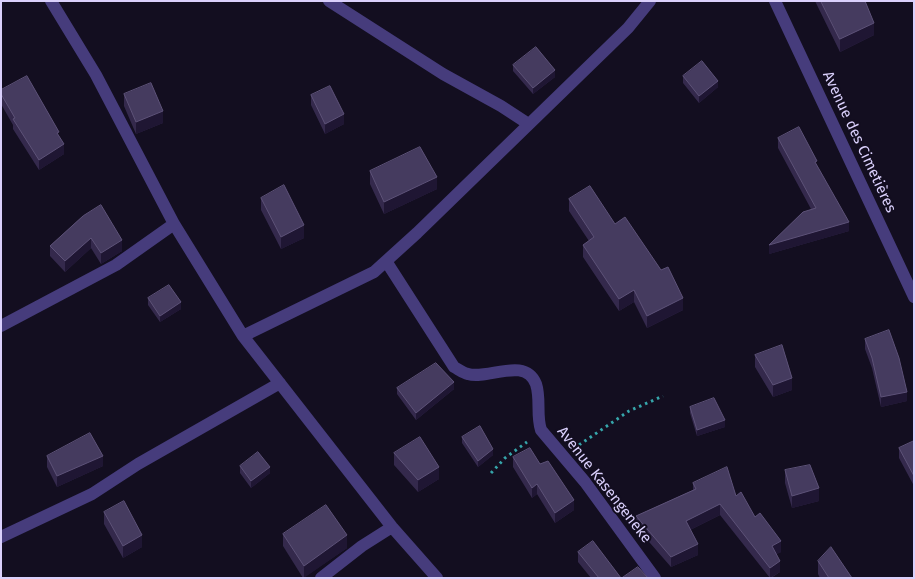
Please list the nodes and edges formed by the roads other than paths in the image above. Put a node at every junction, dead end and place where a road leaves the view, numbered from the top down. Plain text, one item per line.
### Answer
1 (51, 1) edge
2 (329, 1) edge
3 (650, 1) edge
4 (775, 1) edge
5 (527, 123) junction
6 (174, 224) junction
7 (386, 261) junction
8 (914, 297) edge
9 (1, 326) edge
10 (244, 336) junction
11 (280, 383) junction
12 (392, 527) junction
13 (1, 537) edge
14 (321, 578) edge
15 (437, 578) edge
16 (655, 578) edge

1 - 6 street
2 - 5 street
3 - 5 street
4 - 8 street, Avenue des Cimetières
5 - 7 street
6 - 9 street
6 - 10 street
7 - 10 street
7 - 16 street, Avenue Kasengeneke
10 - 11 street
11 - 12 street
11 - 13 street
12 - 14 street
12 - 15 street

